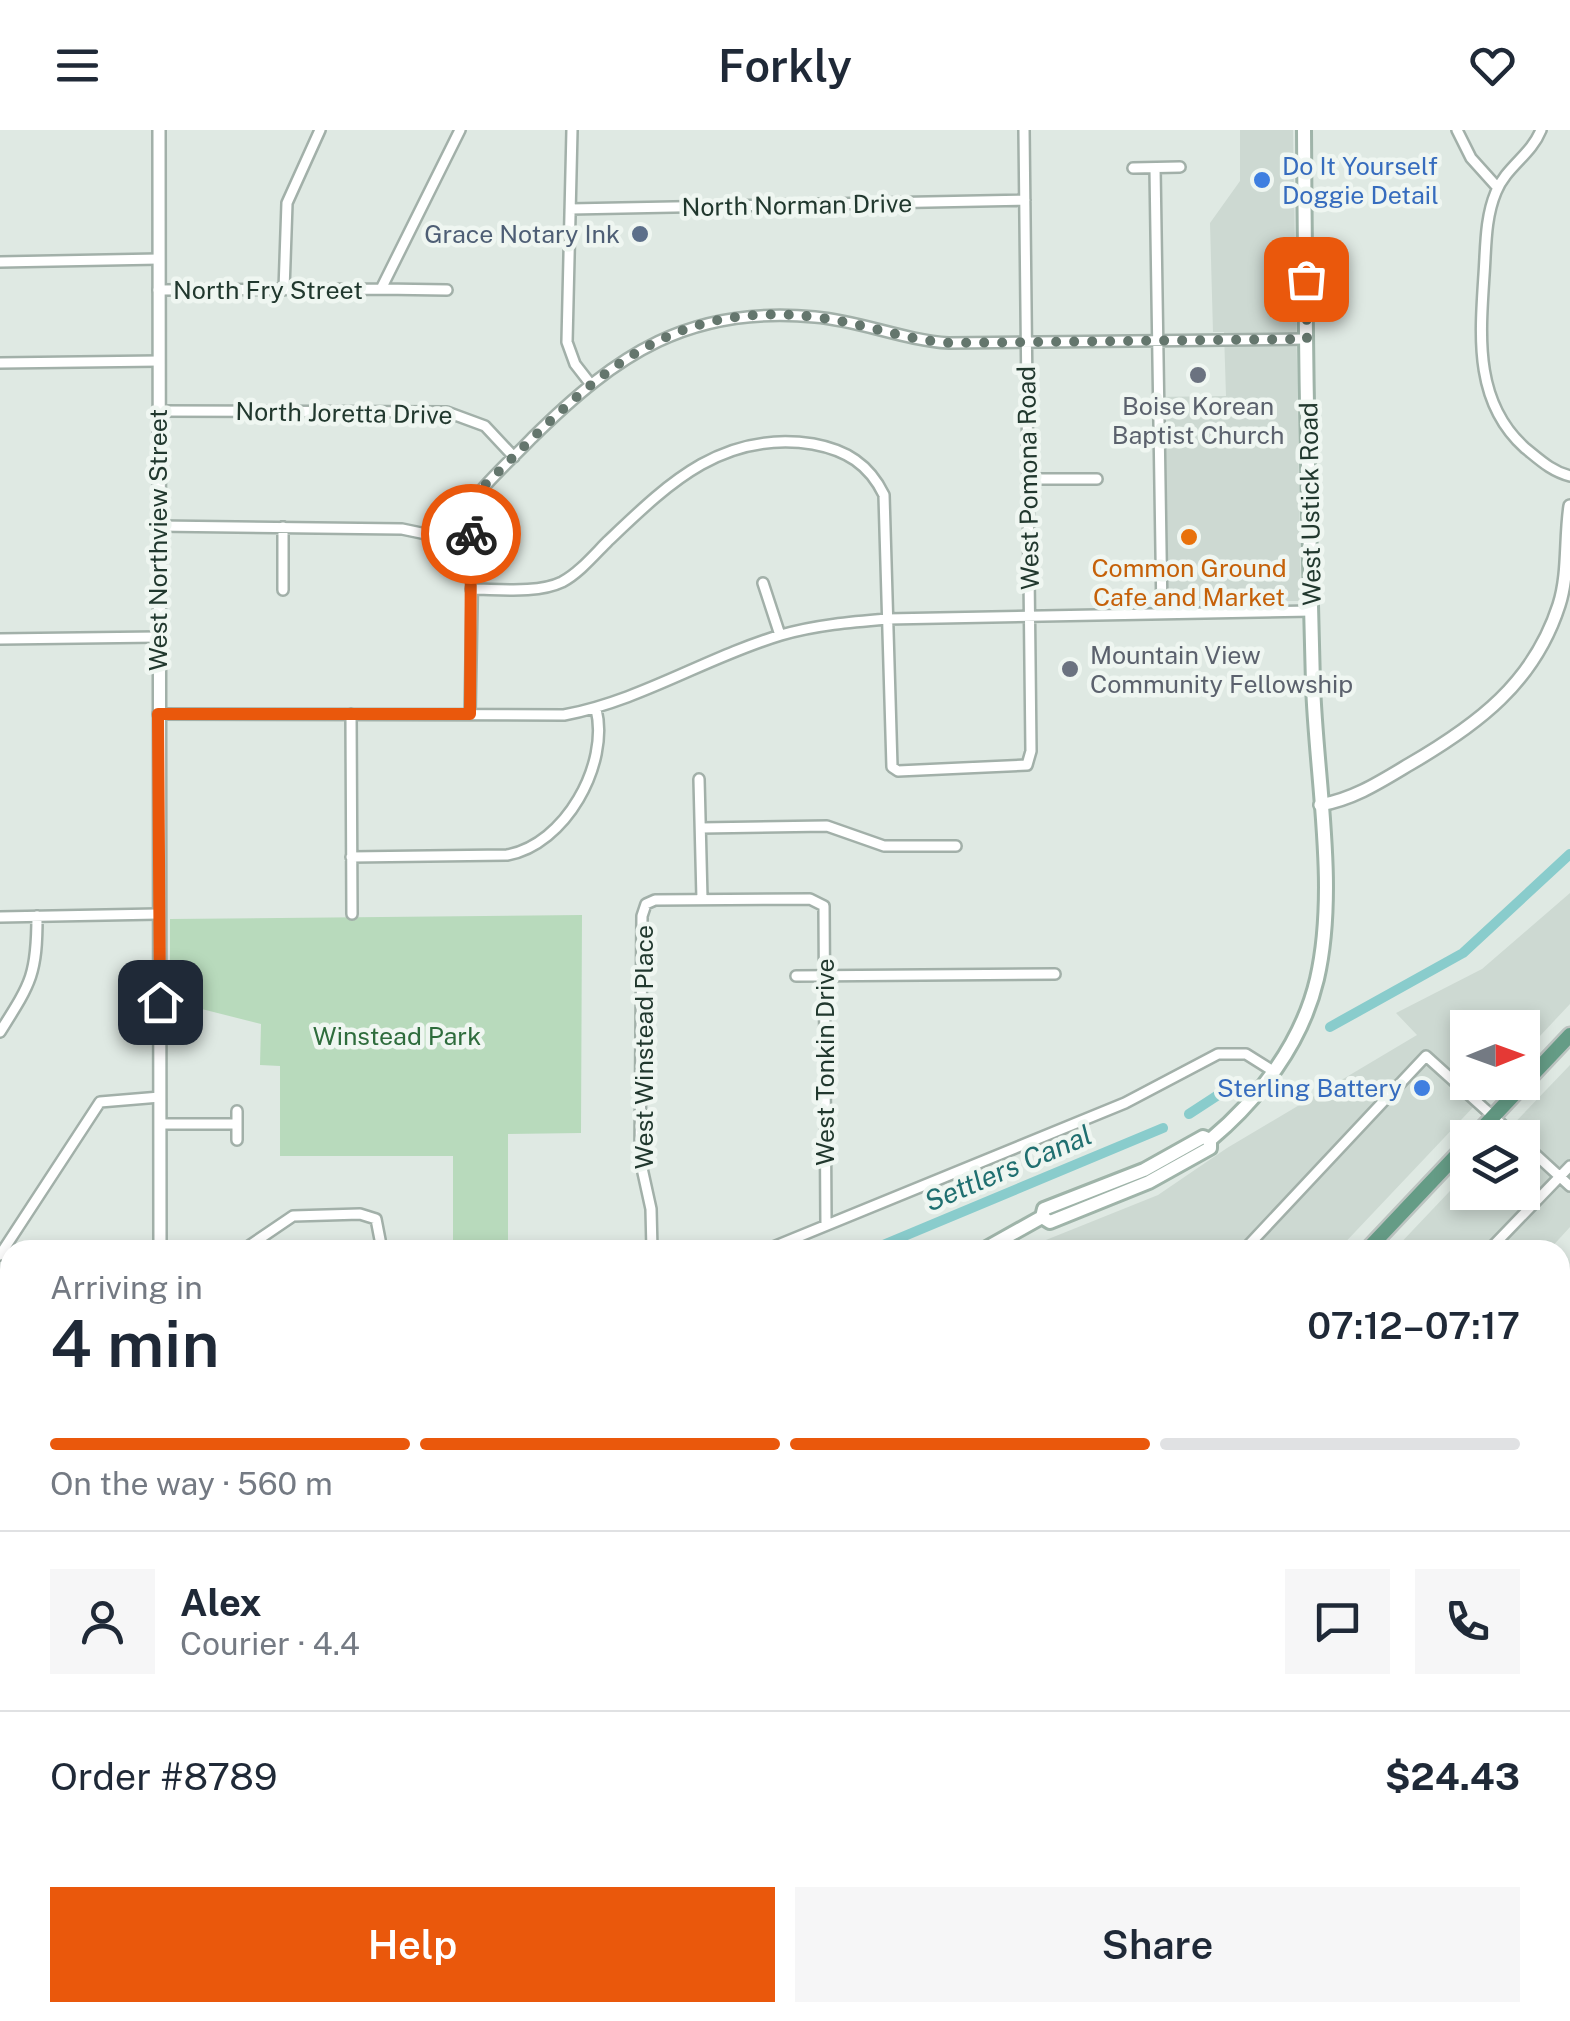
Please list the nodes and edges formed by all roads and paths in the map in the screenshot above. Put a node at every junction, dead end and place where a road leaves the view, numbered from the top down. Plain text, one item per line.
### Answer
1 (159, 130) edge
2 (320, 130) edge
3 (460, 130) edge
4 (572, 130) edge
5 (1024, 130) edge
6 (1304, 130) edge
7 (1457, 130) edge
8 (1541, 130) edge
9 (1180, 167) dead end
10 (1134, 168) dead end
11 (1155, 168) junction
12 (1498, 188) junction
13 (1025, 200) junction
14 (570, 209) junction
15 (159, 260) junction
16 (0, 262) edge
17 (381, 289) junction
18 (158, 290) junction
19 (284, 290) junction
20 (447, 290) dead end
21 (1307, 339) junction
22 (1026, 341) junction
23 (1157, 343) junction
24 (159, 361) junction
25 (0, 363) edge
26 (589, 382) junction
27 (158, 411) junction
28 (514, 456) junction
29 (1570, 476) edge
30 (1097, 478) dead end
31 (1028, 479) junction
32 (1570, 506) edge
33 (158, 526) junction
34 (283, 527) junction
35 (471, 562) junction
36 (763, 583) dead end
37 (471, 589) junction
38 (283, 590) dead end
39 (1312, 611) junction
40 (1162, 614) junction
41 (1030, 617) junction
42 (888, 619) junction
43 (780, 635) junction
44 (158, 637) junction
45 (0, 639) edge
46 (596, 709) junction
47 (158, 714) junction
48 (351, 714) junction
49 (470, 714) junction
50 (699, 778) dead end
51 (1320, 805) junction
52 (701, 828) junction
53 (956, 846) dead end
54 (352, 856) junction
55 (702, 900) junction
56 (158, 914) junction
57 (352, 914) dead end
58 (37, 916) junction
59 (0, 917) edge
60 (1055, 974) dead end
61 (796, 976) dead end
62 (824, 976) junction
63 (0, 1032) edge
64 (1570, 1034) edge
65 (1273, 1071) junction
66 (160, 1098) junction
67 (237, 1110) dead end
68 (1494, 1116) junction
69 (1490, 1120) edge
70 (1498, 1120) edge
71 (160, 1124) junction
72 (237, 1124) junction
73 (237, 1140) dead end
74 (1540, 1158) edge
75 (1450, 1162) edge
76 (1570, 1166) edge
77 (1560, 1177) junction
78 (1570, 1186) edge
79 (826, 1224) junction
80 (10, 1240) edge
81 (160, 1240) edge
82 (257, 1240) edge
83 (380, 1240) edge
84 (652, 1240) edge
85 (789, 1240) edge
86 (1001, 1240) edge
87 (1253, 1240) edge
88 (1376, 1240) edge
89 (1499, 1240) edge

1 - 15 street, West Northview Street
2 - 19 street
3 - 17 street, North Fry Street
4 - 14 street
5 - 13 street, West Pomona Road
6 - 21 main road, West Ustick Road
7 - 12 street
8 - 12 street
9 - 11 street
10 - 11 street
11 - 23 street
12 - 29 street
13 - 14 street, North Norman Drive
13 - 22 street, West Pomona Road
14 - 26 street
15 - 16 street, North Fry Street
15 - 18 street, West Northview Street
17 - 19 street, North Fry Street
17 - 20 street
18 - 19 street, North Fry Street
18 - 24 street, West Northview Street
21 - 23 street
21 - 39 main road, West Ustick Road
22 - 23 street
22 - 26 street
22 - 31 street, West Pomona Road
23 - 40 street
24 - 25 street
24 - 27 street, West Northview Street
26 - 28 street
27 - 28 street, North Joretta Drive
27 - 33 street, West Northview Street
28 - 35 street
30 - 31 street
31 - 41 street, West Pomona Road
32 - 51 street
33 - 34 street
33 - 44 street, West Northview Street
34 - 35 street
34 - 38 street
35 - 37 street
36 - 43 street
37 - 42 street
37 - 49 street
39 - 40 street
39 - 51 main road, West Ustick Road
40 - 41 street
41 - 42 street
41 - 42 street, West Pomona Road
42 - 43 street
43 - 46 street
44 - 45 street
44 - 47 street, West Northview Street
46 - 49 street
46 - 54 street
47 - 48 street
47 - 56 street, West Northview Street
48 - 49 street
48 - 54 street
50 - 52 street
51 - 65 main road, West Ustick Road
52 - 53 street
52 - 55 street
54 - 57 street
55 - 62 street, West Tonkin Drive
55 - 84 street, West Winstead Place
56 - 58 street
56 - 66 street, West Northview Street
58 - 59 street
58 - 63 street
60 - 62 street
61 - 62 street
62 - 79 street, West Tonkin Drive
64 - 68 main road
65 - 79 street
65 - 86 main road, West Ustick Road
66 - 71 street, West Northview Street
66 - 80 street
67 - 72 street
68 - 69 main road
68 - 70 street
68 - 87 street
71 - 72 street
71 - 81 street, West Northview Street
72 - 73 street
74 - 77 street
75 - 88 main road
76 - 77 street
77 - 78 street
77 - 89 street
79 - 85 street
82 - 83 street

